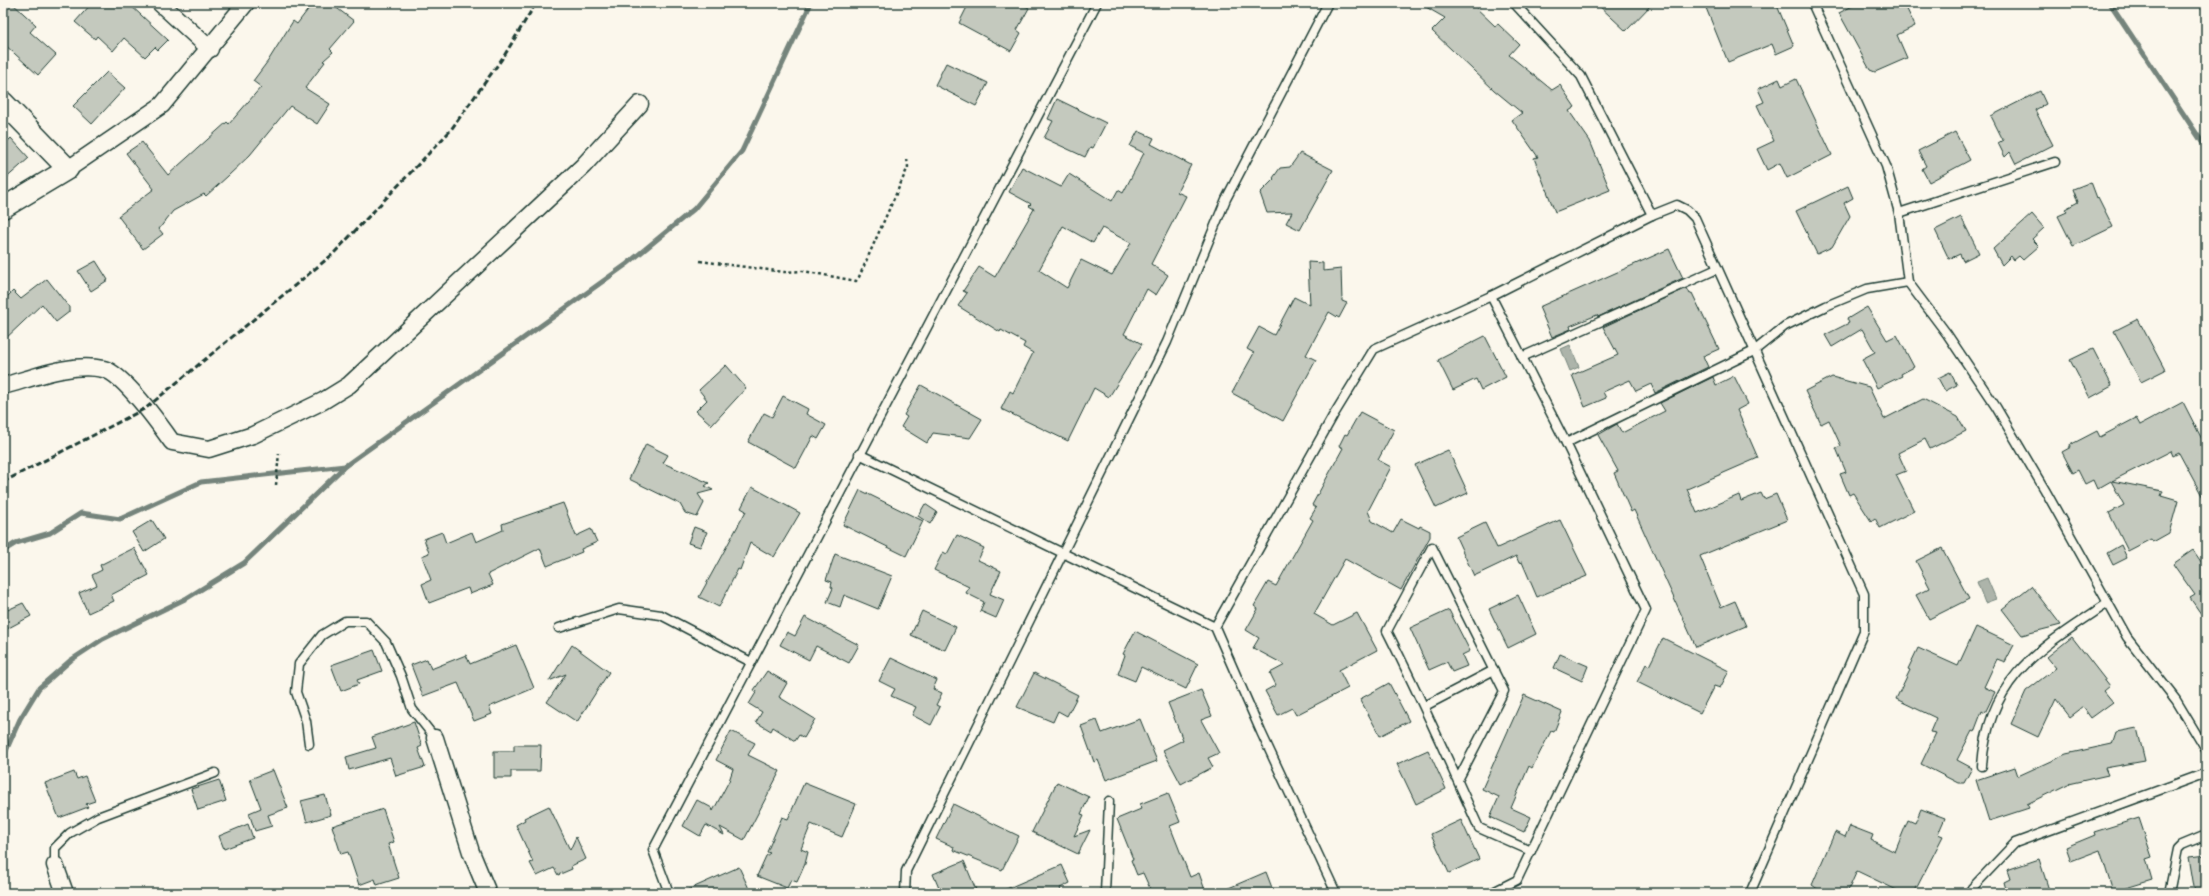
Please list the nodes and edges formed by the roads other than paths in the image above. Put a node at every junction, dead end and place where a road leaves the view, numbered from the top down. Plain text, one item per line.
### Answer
1 (160, 3) edge
2 (246, 3) edge
3 (1097, 3) edge
4 (1328, 3) edge
5 (1514, 3) edge
6 (1812, 3) edge
7 (210, 49) junction
8 (3, 102) edge
9 (640, 104) dead end
10 (2055, 162) dead end
11 (68, 169) junction
12 (3, 208) edge
13 (1899, 213) junction
14 (1652, 215) junction
15 (1717, 269) junction
16 (1908, 282) junction
17 (1492, 296) junction
18 (1754, 351) junction
19 (1522, 357) junction
20 (3, 386) edge
21 (1566, 443) junction
22 (859, 454) junction
23 (1064, 553) junction
24 (2108, 603) junction
25 (1215, 627) junction
26 (559, 628) dead end
27 (751, 662) junction
28 (1494, 670) junction
29 (1425, 706) junction
30 (435, 738) joint
31 (309, 744) dead end
32 (2206, 750) edge
33 (1982, 766) dead end
34 (215, 773) dead end
35 (2206, 773) edge
36 (1458, 780) junction
37 (1109, 801) dead end
38 (2206, 836) edge
39 (1531, 851) junction
40 (55, 865) joint
41 (65, 893) edge
42 (488, 893) edge
43 (669, 893) edge
44 (905, 893) edge
45 (1105, 893) edge
46 (1336, 893) edge
47 (1491, 893) edge
48 (1750, 893) edge
49 (1969, 893) edge
50 (2169, 893) edge

1 - 7 street
2 - 7 street
3 - 22 lane
4 - 23 lane
5 - 14 lane
6 - 13 lane
7 - 11 street
8 - 11 street
9 - 20 street
10 - 13 lane
11 - 12 street
13 - 16 lane
14 - 15 lane
14 - 17 lane
15 - 18 lane
15 - 19 lane
16 - 18 lane
16 - 24 lane
17 - 19 lane
17 - 25 lane
18 - 21 lane
18 - 48 lane
19 - 21 lane
21 - 39 lane
22 - 23 lane
22 - 27 lane
23 - 25 lane
23 - 44 lane
24 - 32 lane
24 - 33 lane
25 - 46 lane
26 - 27 lane
27 - 43 lane
28 - 29 lane
28 - 29 lane
28 - 36 lane
29 - 36 lane
30 - 31 lane
30 - 42 street
34 - 40 lane
35 - 49 lane
36 - 39 lane
37 - 45 lane
38 - 50 lane
39 - 47 lane
40 - 41 street

